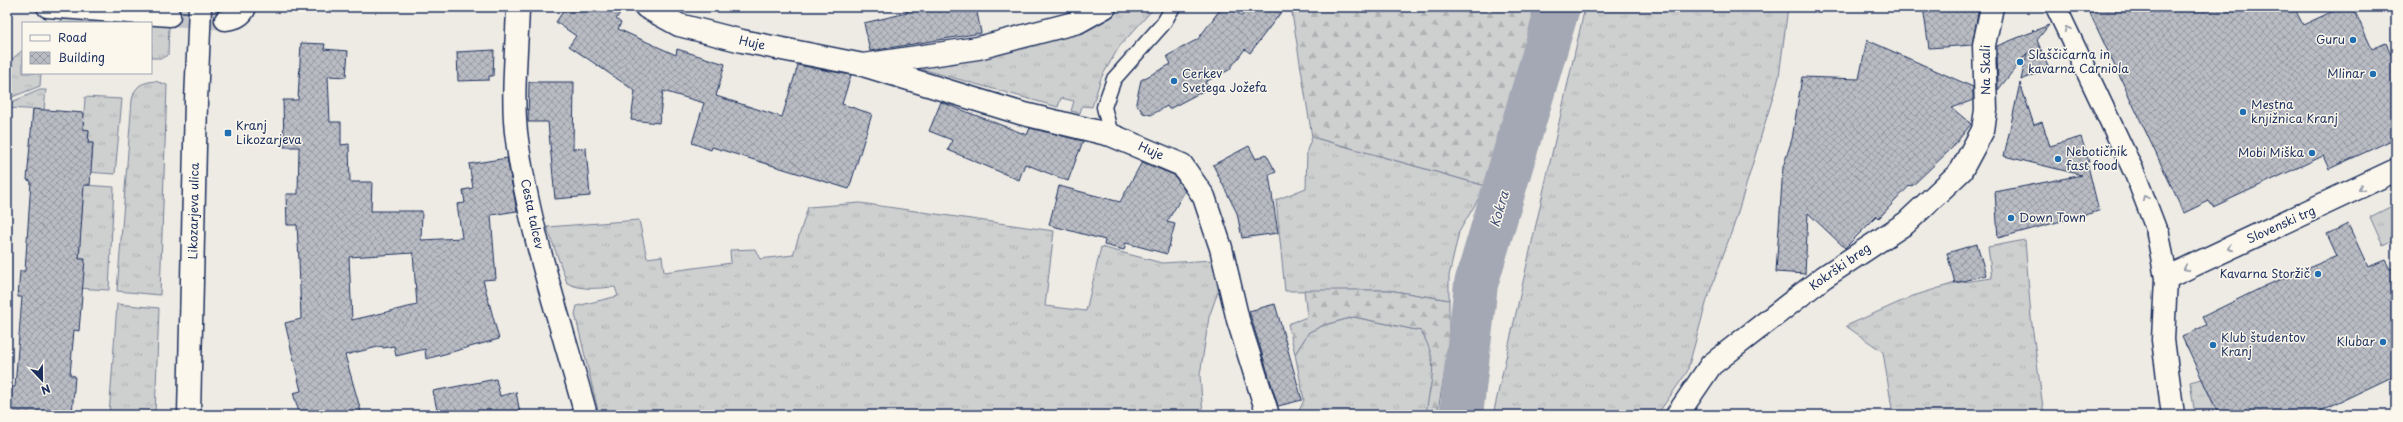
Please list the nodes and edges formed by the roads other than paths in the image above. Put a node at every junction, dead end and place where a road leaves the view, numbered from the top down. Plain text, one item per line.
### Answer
1 (47, 7) edge
2 (200, 7) edge
3 (246, 7) edge
4 (518, 7) edge
5 (646, 7) edge
6 (1105, 7) edge
7 (1173, 7) edge
8 (1992, 7) edge
9 (2056, 7) edge
10 (170, 16) tunnel mouth
11 (225, 20) tunnel mouth
12 (863, 65) junction
13 (1986, 110) joint
14 (1111, 135) junction
15 (2396, 170) edge
16 (2158, 234) joint
17 (2166, 278) junction
18 (189, 415) edge
19 (586, 415) edge
20 (1268, 415) edge
21 (1677, 415) edge
22 (2173, 415) edge

1 - 10 street
2 - 18 street, Likozarjeva ulica
3 - 11 street
4 - 19 street, Cesta talcev
5 - 12 street, Huje
6 - 12 street, Huje
7 - 14 lane
8 - 13 street, Na Skali
16 -> 9 street
12 - 14 street, Huje
13 - 21 street, Kokrški breg
14 - 20 street, Huje
15 -> 17 street, Slovenski trg
16 - 17 street
17 - 22 street

